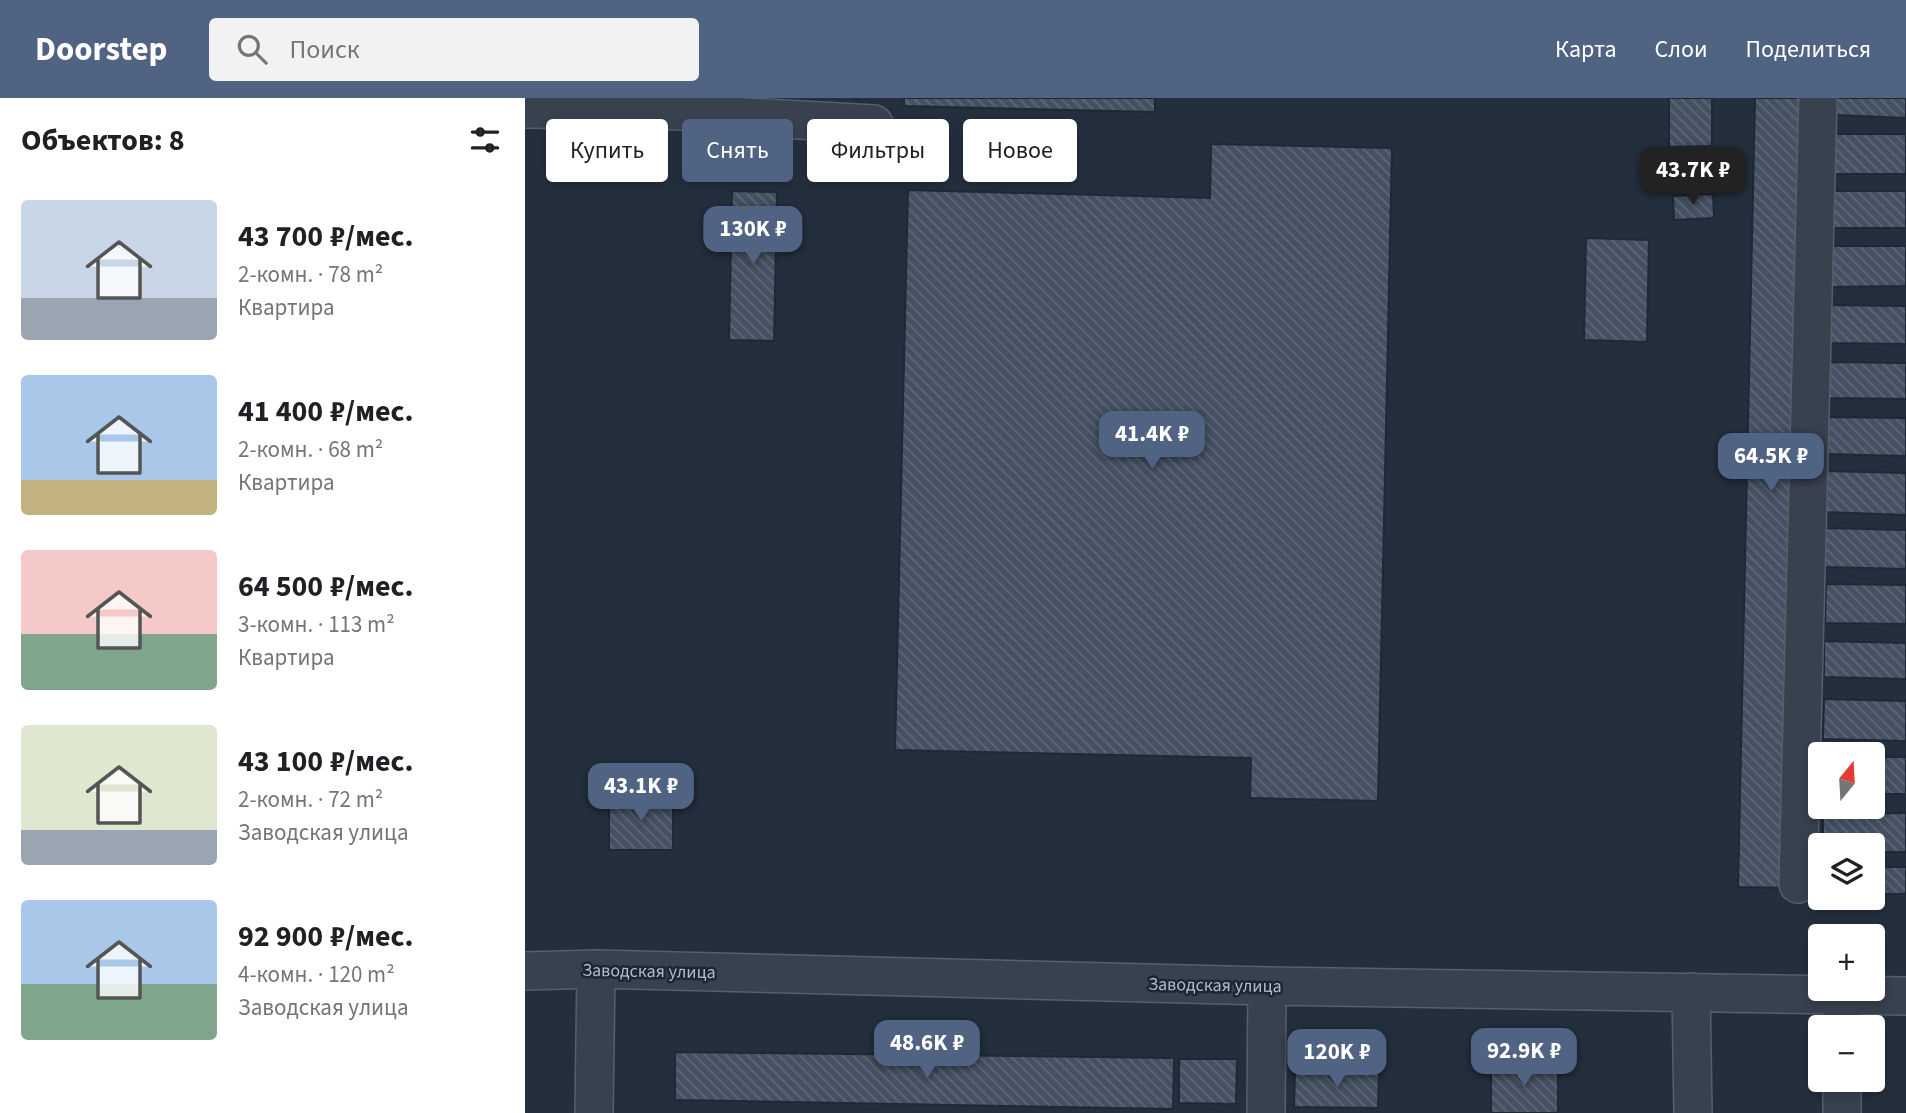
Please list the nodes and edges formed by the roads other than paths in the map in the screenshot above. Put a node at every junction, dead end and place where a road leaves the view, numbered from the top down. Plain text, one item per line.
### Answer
1 (1818, 98) edge
2 (525, 109) edge
3 (807, 120) edge
4 (1798, 884) dead end
5 (596, 969) junction
6 (525, 971) edge
7 (1267, 986) junction
8 (1691, 992) junction
9 (1906, 996) edge
10 (1842, 1011) edge
11 (1842, 1092) edge
12 (594, 1113) edge
13 (1266, 1113) edge
14 (1693, 1113) edge
15 (1842, 1113) edge

1 - 4 street
2 - 3 street
5 - 6 street, Заводская улица
5 - 7 street, Заводская улица
5 - 12 street
7 - 8 street, Заводская улица
7 - 13 street
8 - 10 street, Заводская улица
8 - 14 street
9 - 10 street, Заводская улица
11 - 15 street

